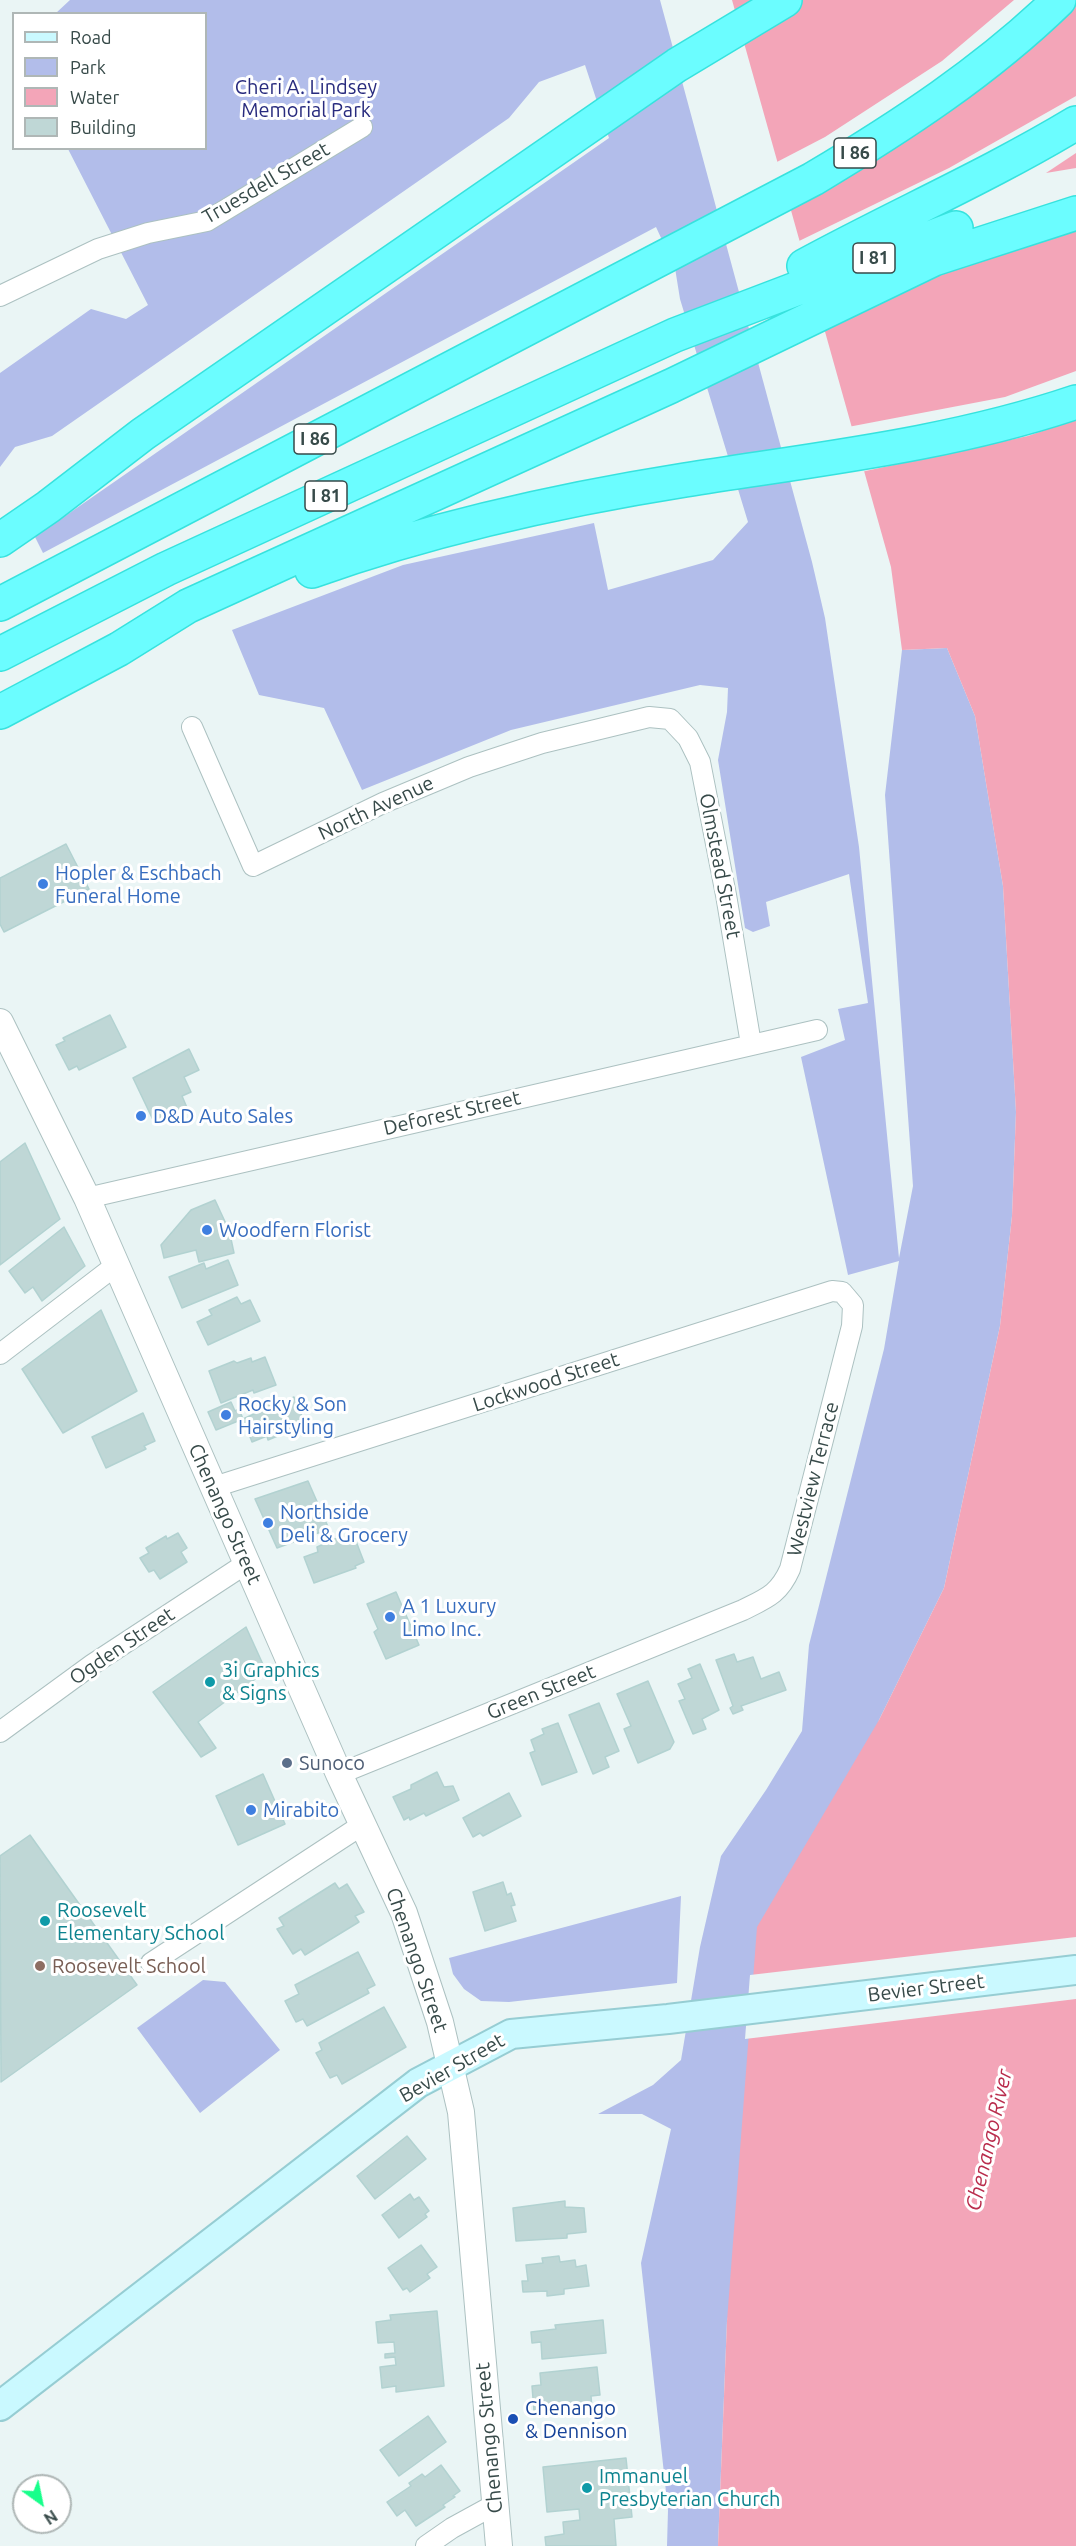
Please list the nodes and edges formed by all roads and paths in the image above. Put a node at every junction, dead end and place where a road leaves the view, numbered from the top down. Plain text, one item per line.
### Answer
1 (751, 0) edge
2 (785, 0) edge
3 (1059, 0) edge
4 (677, 65) junction
5 (1076, 123) edge
6 (362, 128) dead end
7 (1076, 193) edge
8 (1076, 213) edge
9 (3, 288) edge
10 (666, 340) junction
11 (1076, 402) edge
12 (143, 434) junction
13 (0, 516) edge
14 (0, 540) edge
15 (0, 604) edge
16 (119, 649) junction
17 (0, 654) edge
18 (0, 712) edge
19 (649, 717) joint
20 (192, 727) dead end
21 (0, 1022) edge
22 (817, 1030) dead end
23 (751, 1044) junction
24 (87, 1198) junction
25 (115, 1266) junction
26 (852, 1326) joint
27 (0, 1354) edge
28 (214, 1487) junction
29 (247, 1563) junction
30 (743, 1610) joint
31 (0, 1732) edge
32 (339, 1774) junction
33 (362, 1825) junction
34 (151, 1963) dead end
35 (1076, 1970) edge
36 (451, 2066) junction
37 (0, 2406) edge
38 (494, 2505) junction
39 (426, 2546) edge
40 (499, 2546) edge

1 - 4 highway
2 - 4 highway
3 - 15 highway, I 86
4 - 12 highway
5 - 10 highway
6 - 9 street, Truesdell Street
7 - 10 highway, I 81
8 - 16 highway
10 - 17 highway, I 81
11 - 16 highway
12 - 13 highway
12 - 14 highway
16 - 18 highway
19 - 20 street, North Avenue
19 - 23 street, Olmstead Street
21 - 24 street, Chenango Street
22 - 23 street, Deforest Street
23 - 24 street, Deforest Street
24 - 25 street, Chenango Street
25 - 27 street
25 - 28 street, Chenango Street
26 - 28 street, Lockwood Street
26 - 30 street, Westview Terrace
28 - 29 street, Chenango Street
29 - 31 street, Ogden Street
29 - 32 street, Chenango Street
30 - 32 street, Green Street
32 - 33 street, Chenango Street
33 - 34 street
33 - 36 street, Chenango Street
35 - 36 main road, Bevier Street
36 - 37 main road, Bevier Street
36 - 38 street, Chenango Street
38 - 39 street
38 - 40 street, Chenango Street

